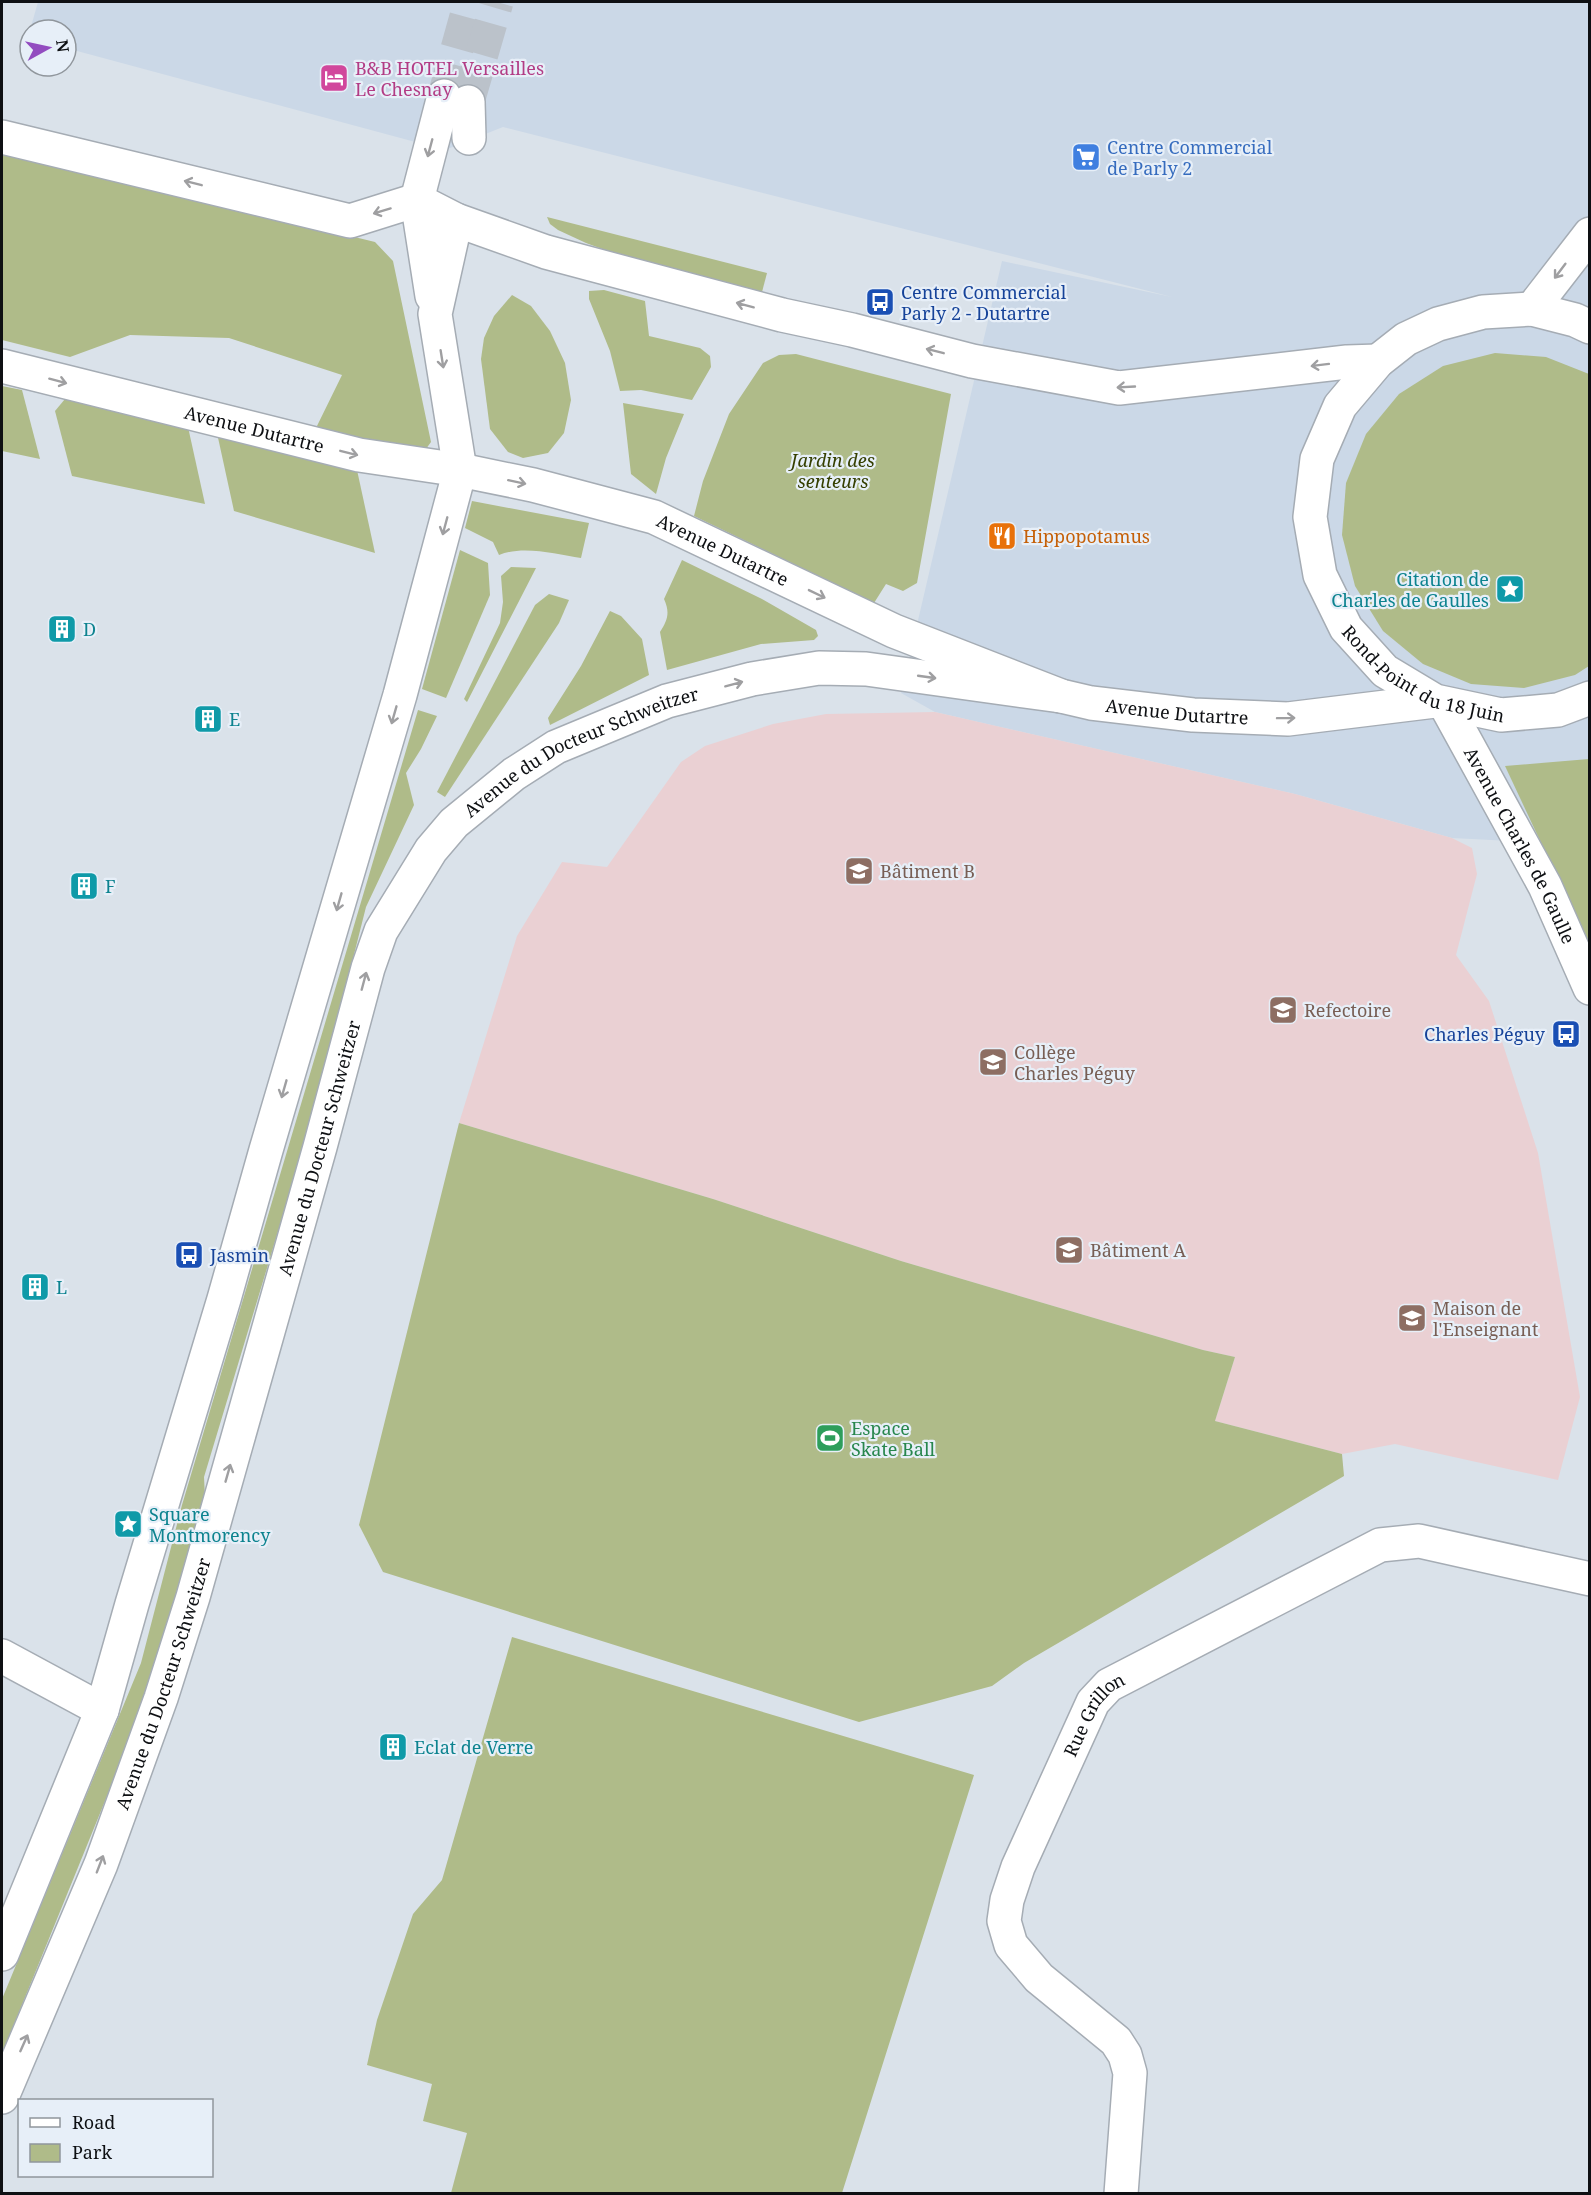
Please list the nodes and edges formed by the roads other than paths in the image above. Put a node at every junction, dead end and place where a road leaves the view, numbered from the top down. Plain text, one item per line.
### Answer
1 (2, 137) edge
2 (469, 138) dead end
3 (417, 200) junction
4 (456, 220) junction
5 (1590, 234) edge
6 (1532, 309) junction
7 (435, 314) junction
8 (1590, 327) edge
9 (1378, 361) junction
10 (2, 366) edge
11 (460, 470) junction
12 (1061, 696) junction
13 (1590, 698) edge
14 (1440, 702) junction
15 (1590, 988) edge
16 (1590, 1579) edge
17 (2, 1656) edge
18 (102, 1710) junction
19 (2, 1954) edge
20 (2, 2097) edge
21 (1121, 2193) edge

3 -> 1 main road
2 -> 3 main road
3 - 4 main road
3 - 7 main road
4 - 7 main road
9 -> 4 main road
5 -> 6 main road
6 - 8 main road, Rond-Point du 18 Juin
6 - 9 main road, Rond-Point du 18 Juin
7 -> 11 main road
9 - 14 main road, Rond-Point du 18 Juin
10 -> 11 main road, Avenue Dutartre
11 -> 12 main road, Avenue Dutartre
11 -> 18 main road
12 -> 14 main road, Avenue Dutartre
20 -> 12 main road, Avenue du Docteur Schweitzer
13 - 14 main road, Rond-Point du 18 Juin
14 - 15 main road, Avenue Charles de Gaulle
16 - 21 main road, Rue Grillon
17 - 18 main road
18 - 19 main road

